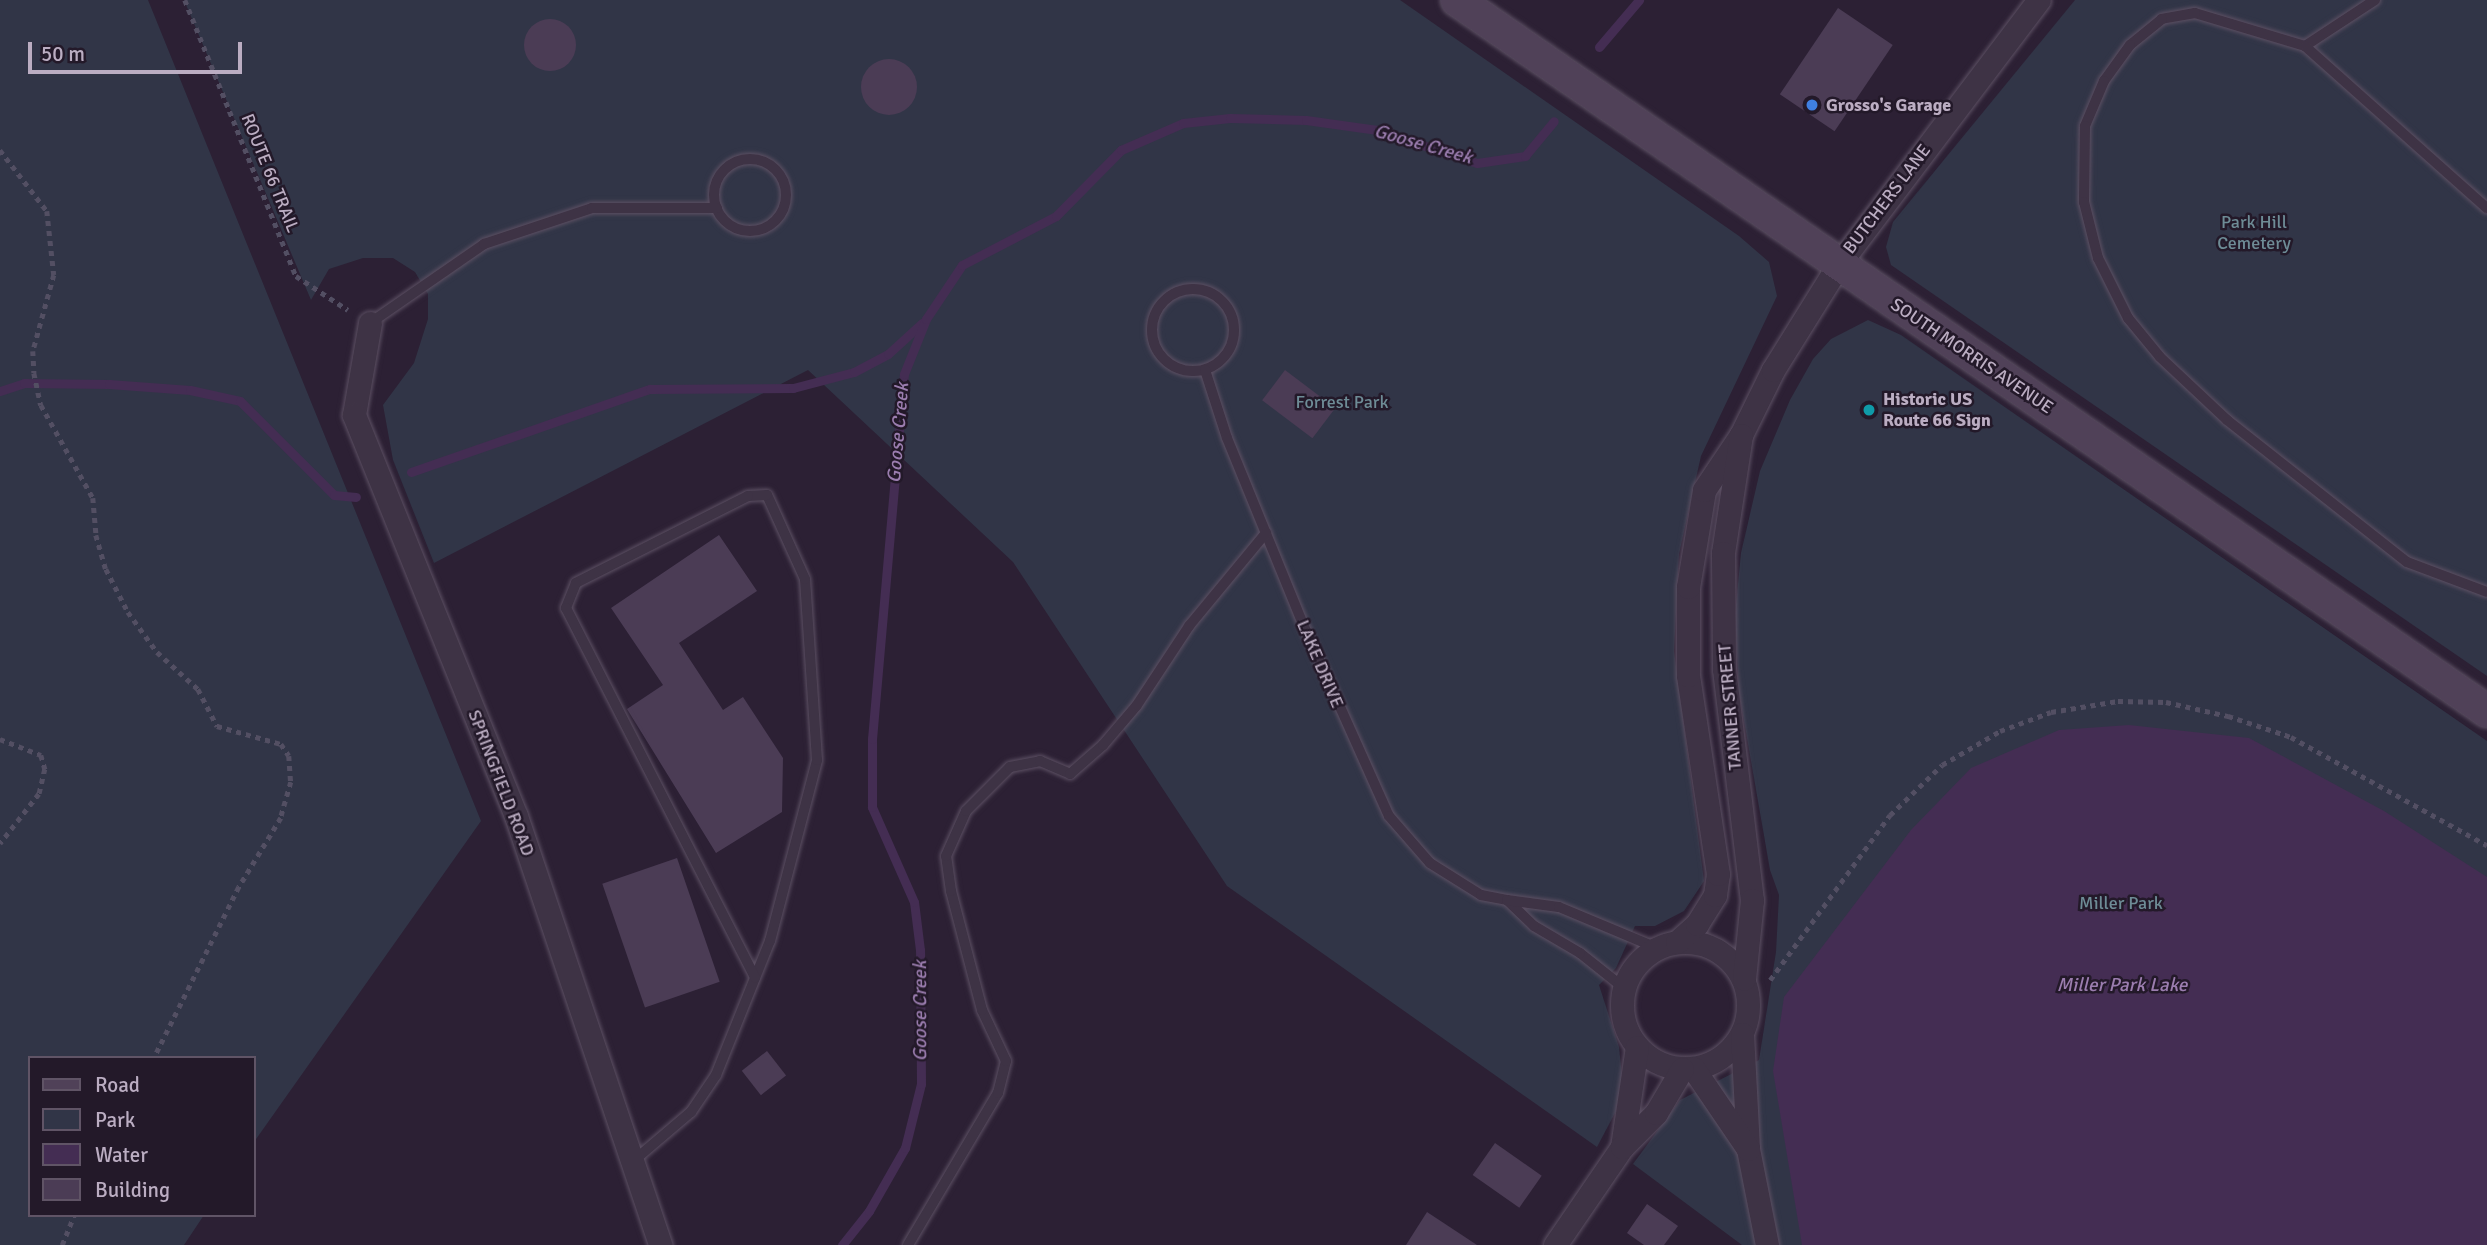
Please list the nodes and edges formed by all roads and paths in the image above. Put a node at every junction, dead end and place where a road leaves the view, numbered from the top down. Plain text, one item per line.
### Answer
1 (185, 0) edge
2 (1457, 0) edge
3 (2039, 0) edge
4 (2375, 0) edge
5 (2305, 46) junction
6 (0, 150) edge
7 (716, 208) junction
8 (2487, 208) edge
9 (1839, 264) junction
10 (369, 323) junction
11 (1205, 370) junction
12 (1741, 435) junction
13 (1266, 533) junction
14 (2487, 592) edge
15 (2487, 711) edge
16 (0, 739) edge
17 (0, 844) edge
18 (2487, 845) edge
19 (1507, 900) junction
20 (1667, 944) junction
21 (755, 978) junction
22 (1744, 979) junction
23 (1767, 985) dead end
24 (1624, 988) junction
25 (1742, 1034) junction
26 (1637, 1047) junction
27 (155, 1056) edge
28 (1687, 1068) junction
29 (1622, 1147) junction
30 (1748, 1149) junction
31 (631, 1163) junction
32 (73, 1217) edge
33 (62, 1245) edge
34 (660, 1245) edge
35 (908, 1245) edge
36 (1555, 1245) edge
37 (1767, 1245) edge

1 - 10 path, ROUTE 66 TRAIL
2 - 9 main road, SOUTH MORRIS AVENUE
3 - 9 street, BUTCHERS LANE
4 - 5 lane
5 - 8 lane
5 - 14 lane
6 - 27 path
7 - 7 lane
7 - 10 lane
9 - 12 street, TANNER STREET
9 - 15 main road, SOUTH MORRIS AVENUE
10 - 31 street, SPRINGFIELD ROAD
11 - 11 lane
11 - 13 lane, LAKE DRIVE
12 - 20 street, TANNER STREET
12 - 22 street, TANNER STREET
13 - 19 lane, LAKE DRIVE
13 - 35 lane
16 - 17 path
18 - 23 path
19 - 20 lane, LAKE DRIVE
19 - 24 lane, LAKE DRIVE
20 - 22 street
20 - 24 street
21 - 21 lane
21 - 31 lane
22 - 25 street
24 - 26 street
25 - 28 street
25 - 30 street
26 - 28 street
26 - 29 street
28 - 29 street
28 - 30 street
29 - 36 street
30 - 37 street
31 - 34 street, SPRINGFIELD ROAD
32 - 33 path

